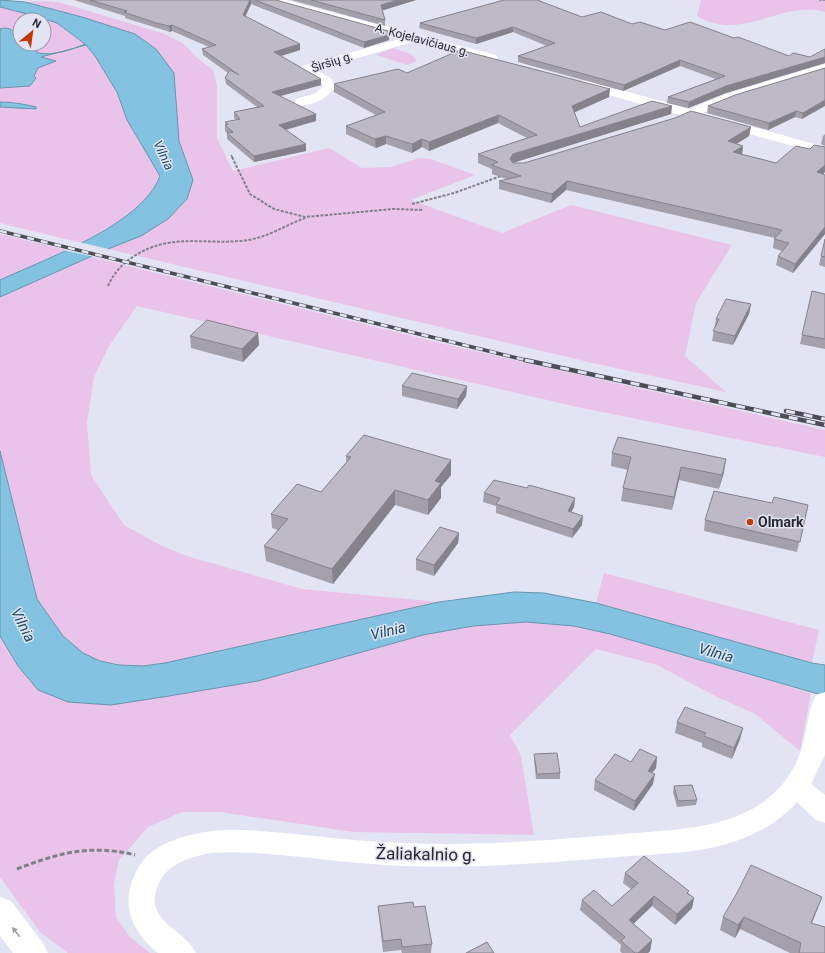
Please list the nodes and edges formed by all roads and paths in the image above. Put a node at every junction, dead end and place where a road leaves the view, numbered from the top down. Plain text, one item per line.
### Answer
1 (273, 0) edge
2 (818, 0) edge
3 (825, 0) edge
4 (416, 38) junction
5 (501, 61) edge
6 (825, 68) edge
7 (573, 81) edge
8 (301, 102) dead end
9 (691, 114) junction
10 (669, 122) edge
11 (825, 151) edge
12 (231, 155) dead end
13 (507, 174) edge
14 (412, 204) dead end
15 (423, 210) dead end
16 (305, 217) junction
17 (108, 286) dead end
18 (824, 711) edge
19 (796, 787) junction
20 (825, 812) edge
21 (159, 862) junction
22 (17, 869) dead end
23 (0, 911) edge
24 (32, 953) edge
25 (181, 953) edge

1 - 4 street, A. Kojelavičiaus g.
2 - 3 path
4 - 5 street, A. Kojelavičiaus g.
4 - 8 street, Širšių g.
6 - 9 street
7 - 9 street
9 - 10 street
9 - 11 street
12 - 16 path
13 - 14 path
15 - 16 path
16 - 17 path
18 - 19 street, Žaliakalnio g.
19 - 20 street
19 - 21 street, Žaliakalnio g.
21 - 22 path
21 - 25 street, Žaliakalnio g.
24 -> 23 main road

